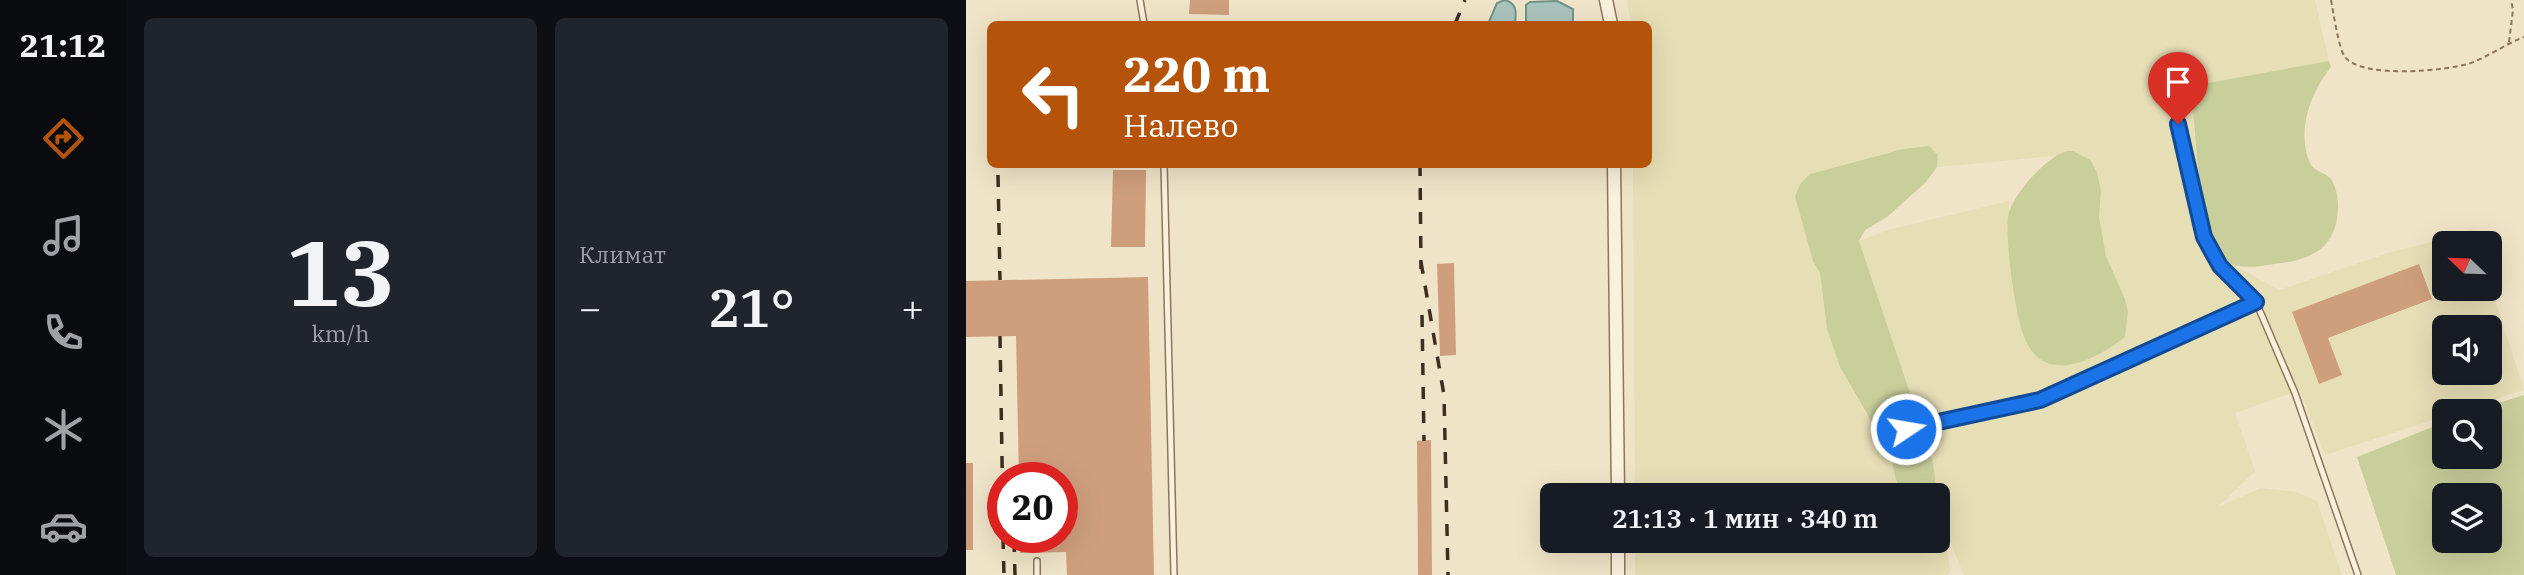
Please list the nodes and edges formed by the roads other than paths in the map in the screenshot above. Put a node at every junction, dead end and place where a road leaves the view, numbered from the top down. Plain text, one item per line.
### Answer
1 (1140, 0) edge
2 (1606, 0) edge
3 (1144, 21) edge
4 (1610, 21) edge
5 (2178, 124) dead end
6 (1164, 168) edge
7 (1615, 168) edge
8 (2256, 302) junction
9 (1906, 429) dead end
10 (1618, 483) edge
11 (1618, 553) edge
12 (1037, 561) dead end
13 (1037, 575) edge
14 (1174, 575) edge
15 (1618, 575) edge
16 (2358, 575) edge

1 - 3 lane
2 - 4 street
5 - 8 lane
6 - 14 lane
7 - 10 street
8 - 9 lane
8 - 16 lane
11 - 15 street
12 - 13 lane

